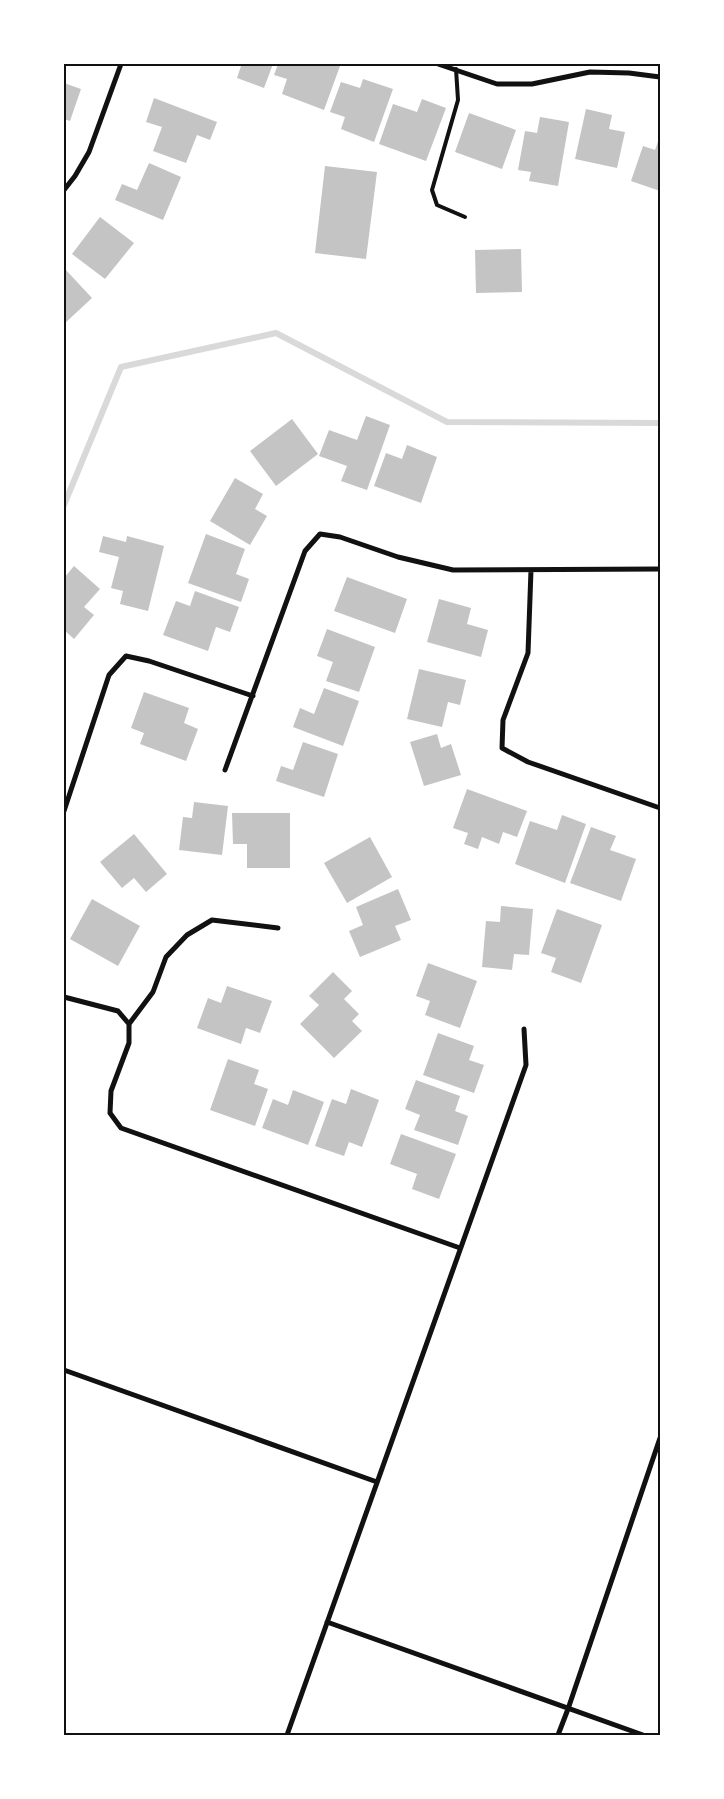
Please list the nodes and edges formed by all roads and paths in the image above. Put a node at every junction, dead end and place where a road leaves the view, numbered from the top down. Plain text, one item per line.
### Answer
1 (121, 64) edge
2 (438, 64) edge
3 (457, 67) edge
4 (660, 77) edge
5 (64, 190) edge
6 (465, 217) dead end
7 (660, 569) edge
8 (531, 570) junction
9 (253, 696) junction
10 (225, 770) dead end
11 (660, 808) edge
12 (64, 811) edge
13 (278, 928) dead end
14 (64, 997) edge
15 (129, 1024) junction
16 (524, 1029) dead end
17 (460, 1248) junction
18 (64, 1370) edge
19 (660, 1438) edge
20 (377, 1482) junction
21 (327, 1622) junction
22 (568, 1709) junction
23 (286, 1735) edge
24 (558, 1735) edge
25 (643, 1735) edge

1 - 5 street
2 - 3 street
3 - 4 street
3 - 6 lane
7 - 8 street
8 - 9 street
8 - 11 street
9 - 10 street
9 - 12 street
13 - 15 street
14 - 15 street
15 - 17 street
16 - 17 street
17 - 20 street
18 - 20 street
19 - 22 street
20 - 21 street
21 - 22 street
21 - 23 street
22 - 24 street
22 - 25 street

